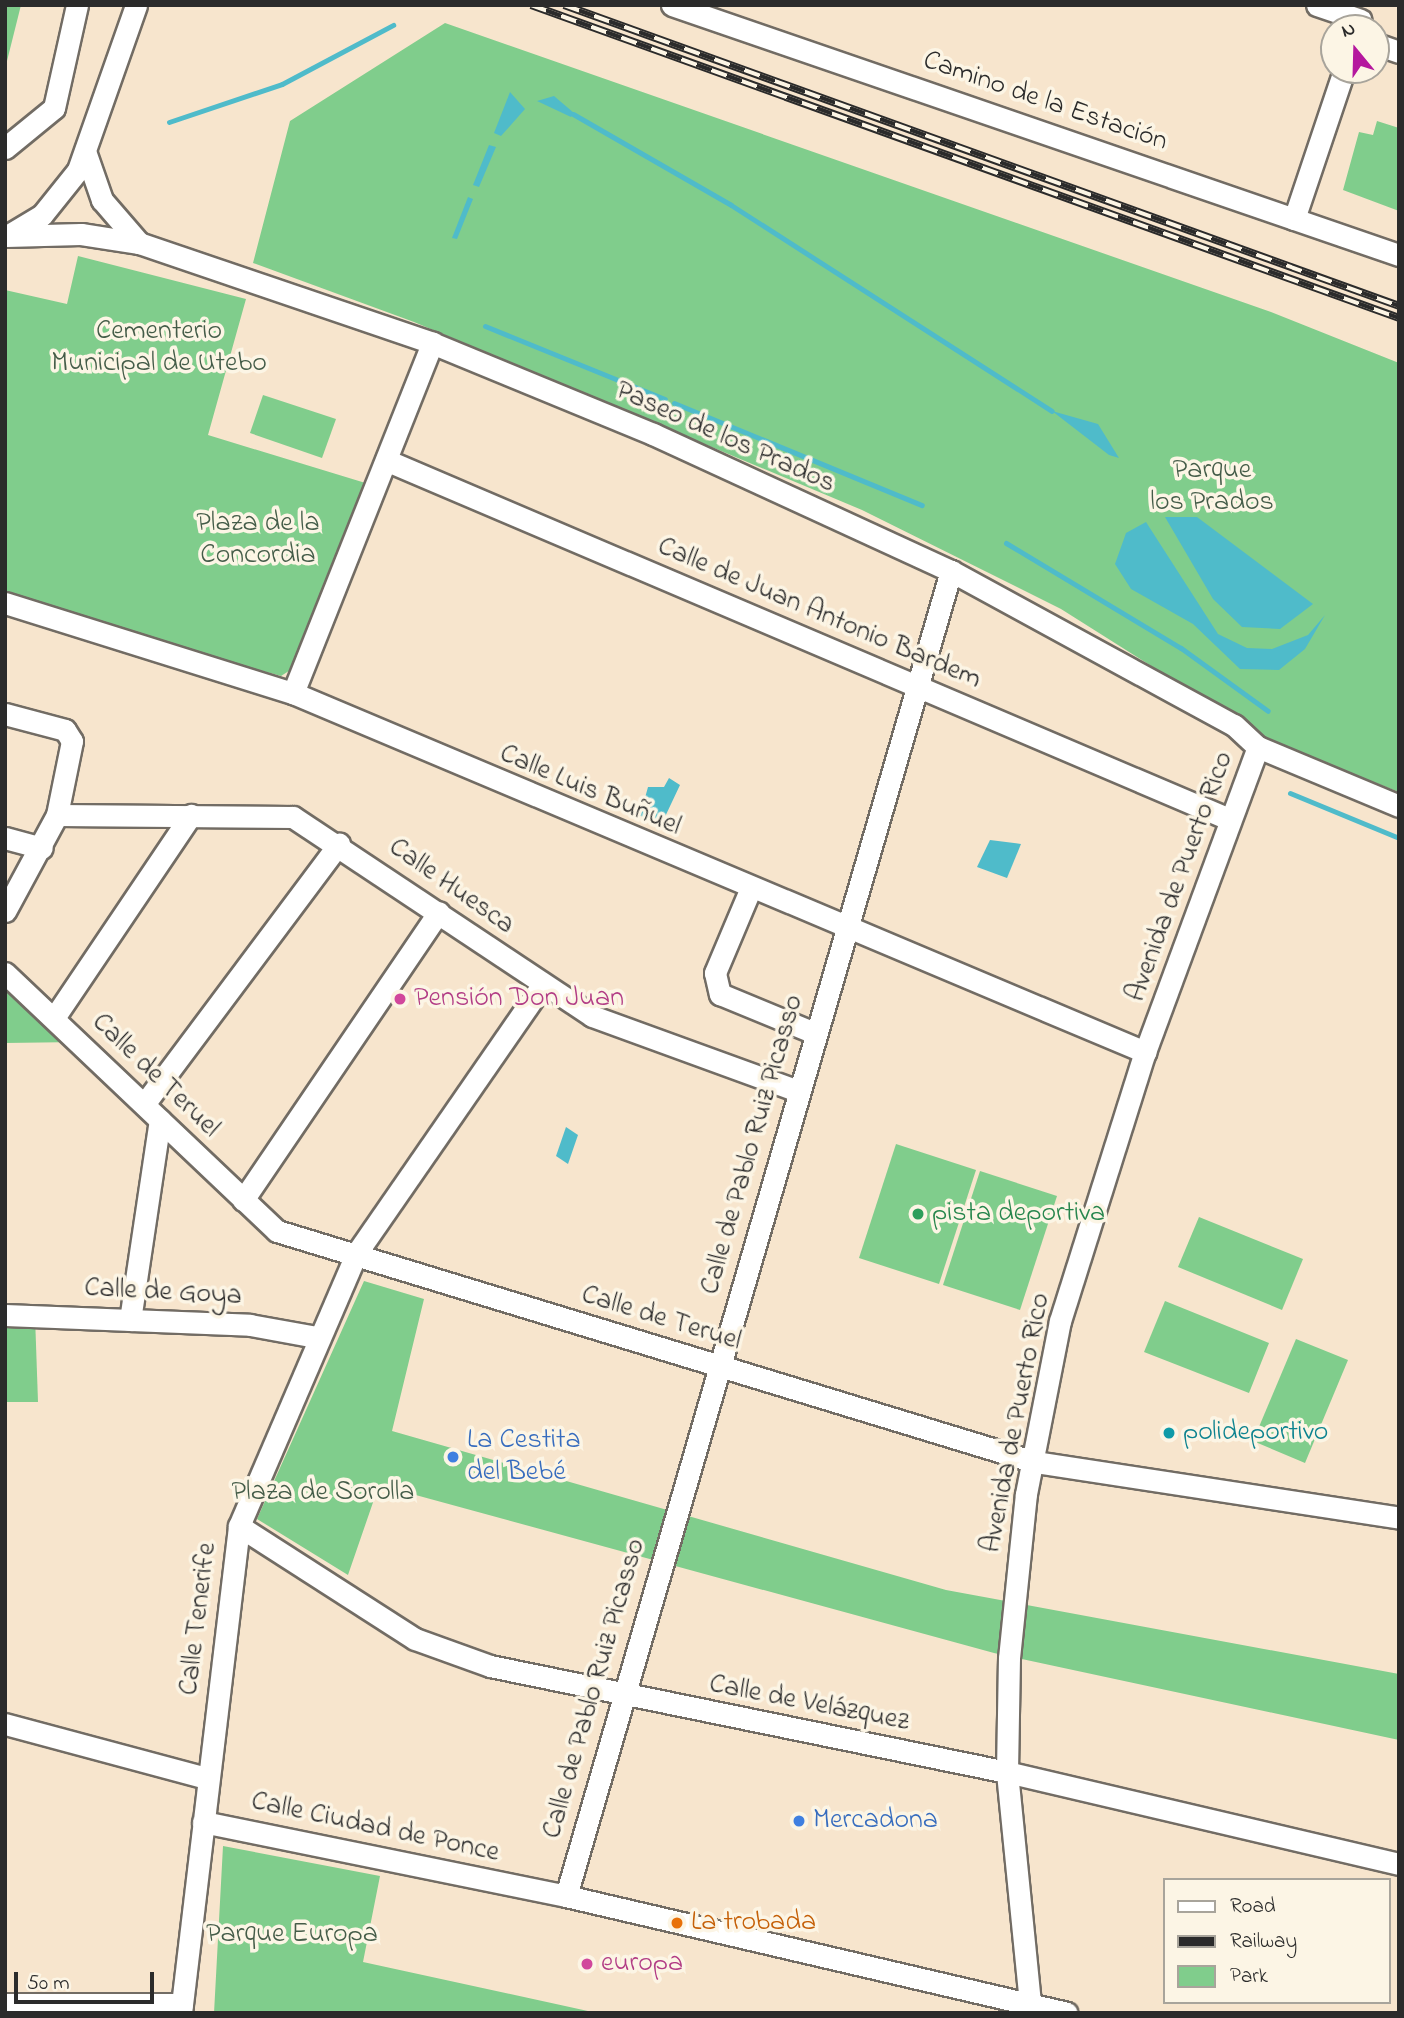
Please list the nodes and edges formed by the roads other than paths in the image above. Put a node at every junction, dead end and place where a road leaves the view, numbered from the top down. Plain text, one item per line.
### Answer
1 (77, 5) edge
2 (136, 5) edge
3 (672, 5) edge
4 (1317, 5) edge
5 (1348, 14) edge
6 (1339, 84) edge
7 (5, 148) edge
8 (86, 154) junction
9 (1294, 219) junction
10 (5, 236) edge
11 (139, 243) junction
12 (1399, 256) edge
13 (432, 343) junction
14 (388, 461) junction
15 (951, 571) junction
16 (5, 603) edge
17 (916, 686) junction
18 (293, 693) junction
19 (5, 714) edge
20 (1258, 747) junction
21 (1399, 806) edge
22 (57, 815) junction
23 (191, 816) junction
24 (1229, 819) junction
25 (5, 838) edge
26 (338, 844) junction
27 (42, 848) junction
28 (750, 890) junction
29 (5, 911) edge
30 (439, 912) junction
31 (846, 922) junction
32 (5, 973) edge
33 (542, 985) junction
34 (54, 1017) junction
35 (812, 1032) junction
36 (1145, 1052) junction
37 (795, 1090) junction
38 (145, 1103) junction
39 (160, 1120) junction
40 (243, 1200) junction
41 (356, 1254) junction
42 (5, 1315) edge
43 (130, 1320) junction
44 (317, 1337) junction
45 (720, 1366) junction
46 (1035, 1462) junction
47 (1399, 1518) edge
48 (239, 1525) junction
49 (620, 1694) junction
50 (5, 1724) edge
51 (1007, 1772) junction
52 (206, 1778) junction
53 (204, 1822) junction
54 (1399, 1864) edge
55 (566, 1896) junction
56 (5, 2004) edge
57 (181, 2009) edge
58 (1032, 2009) edge
59 (1067, 2013) edge

1 - 7 street
2 - 8 street
3 - 9 street, Camino de la Estación
4 - 5 street
6 - 9 street
8 - 10 street
8 - 11 street
9 - 12 street, Camino de la Estación
10 - 11 street, Paseo de los Prados
11 - 13 street, Paseo de los Prados
13 - 14 street
13 - 15 street, Paseo de los Prados
14 - 17 street, Calle de Juan Antonio Bardem
14 - 18 street
15 - 17 street, Calle de Pablo Ruiz Picasso
15 - 20 street, Paseo de los Prados
16 - 18 street, Calle Luis Buñuel
17 - 24 street, Calle de Juan Antonio Bardem
17 - 31 street, Calle de Pablo Ruiz Picasso
18 - 28 street, Calle Luis Buñuel
19 - 22 street
20 - 21 street, Paseo de los Prados
20 - 24 street, Avenida de Puerto Rico
22 - 23 street, Calle Huesca
22 - 27 street
23 - 26 street, Calle Huesca
23 - 34 street
24 - 36 street, Avenida de Puerto Rico
25 - 27 street
26 - 30 street, Calle Huesca
26 - 38 street
27 - 29 street
28 - 31 street, Calle Luis Buñuel
28 - 35 street
30 - 33 street, Calle Huesca
30 - 40 street
31 - 35 street, Calle de Pablo Ruiz Picasso
31 - 36 street, Calle Luis Buñuel
32 - 34 street, Calle de Teruel
33 - 37 street, Calle Huesca
33 - 41 street, Calle Tenerife
34 - 38 street, Calle de Teruel
35 - 37 street, Calle de Pablo Ruiz Picasso
36 - 46 street, Avenida de Puerto Rico
37 - 45 street, Calle de Pablo Ruiz Picasso
38 - 39 street, Calle de Teruel
39 - 40 street, Calle de Teruel
39 - 43 street
40 - 41 street, Calle de Teruel
41 - 44 street, Calle Tenerife
41 - 45 street, Calle de Teruel
42 - 43 street, Calle de Goya
43 - 44 street, Calle de Goya
44 - 48 street, Calle Tenerife
45 - 46 street, Calle de Teruel
45 - 49 street, Calle de Pablo Ruiz Picasso
46 - 47 street, Calle de Teruel
46 - 51 street, Avenida de Puerto Rico
48 - 49 street, Calle de Velázquez
48 - 52 street, Calle Tenerife
49 - 51 street, Calle de Velázquez
49 - 55 street, Calle de Pablo Ruiz Picasso
50 - 52 street
51 - 54 street, Calle de Velázquez
51 - 58 street, Avenida de Puerto Rico
52 - 53 street, Calle Tenerife
53 - 55 street, Calle Ciudad de Ponce
53 - 57 street, Calle Tenerife
55 - 58 street, Calle Ciudad de Ponce
56 - 57 street
58 - 59 street, Calle Ciudad de Ponce

